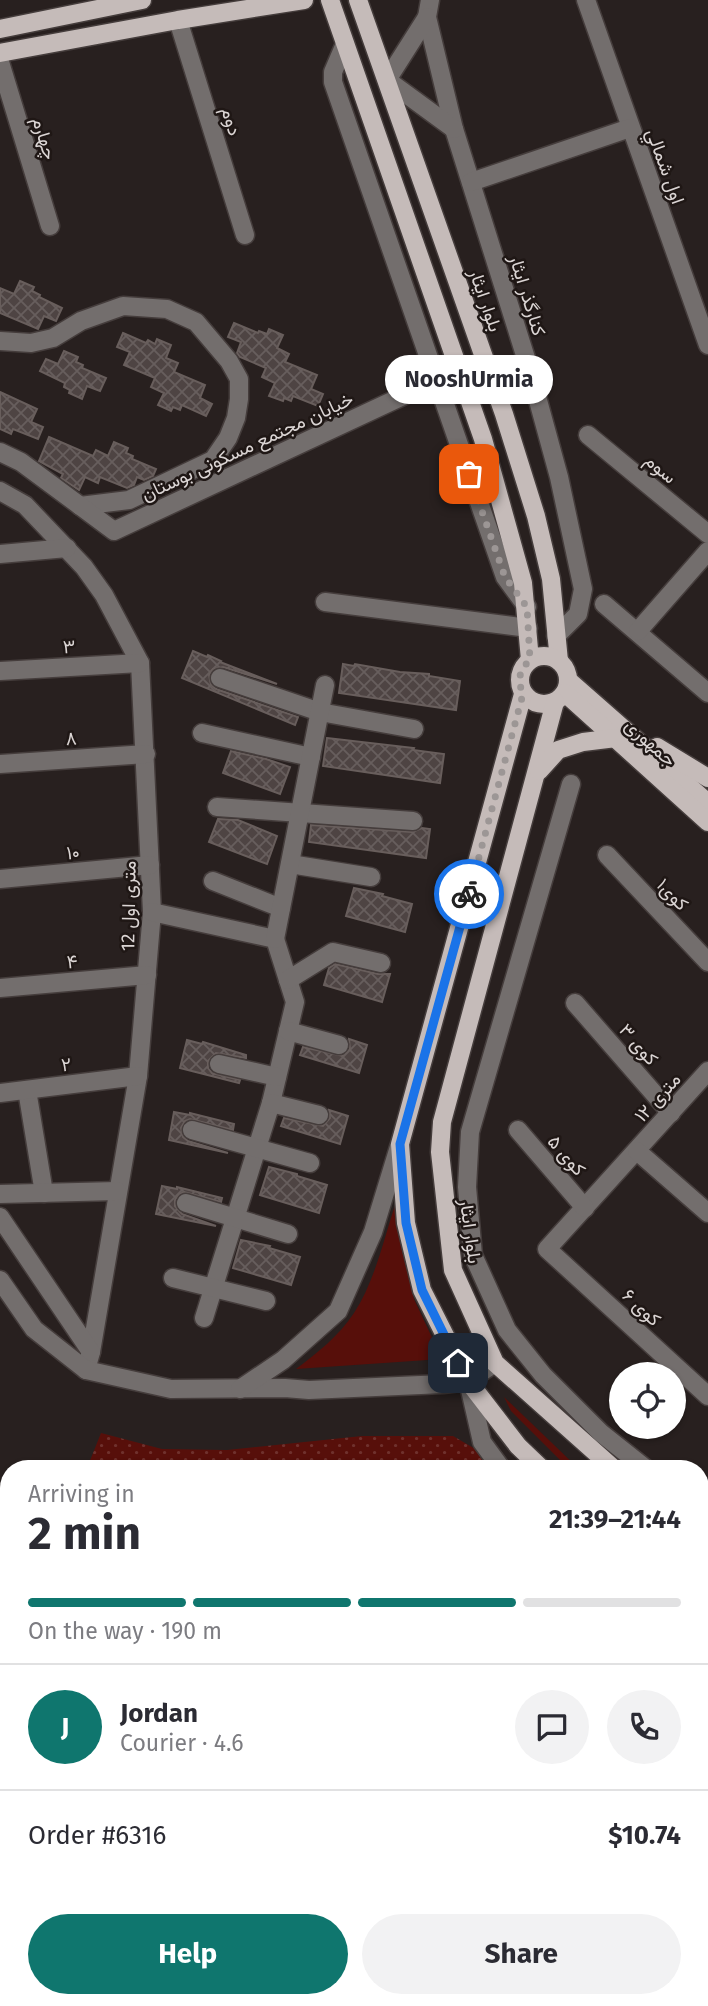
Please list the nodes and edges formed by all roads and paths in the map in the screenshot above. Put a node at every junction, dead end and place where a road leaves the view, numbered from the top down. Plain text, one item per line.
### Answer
1 (142, 0) edge
2 (304, 0) edge
3 (330, 0) edge
4 (358, 0) edge
5 (586, 0) edge
6 (429, 8) edge
7 (178, 20) junction
8 (0, 29) edge
9 (345, 44) junction
10 (0, 53) edge
11 (0, 62) edge
12 (387, 80) junction
13 (630, 128) junction
14 (454, 130) junction
15 (471, 182) junction
16 (50, 226) dead end
17 (245, 235) dead end
18 (0, 341) edge
19 (708, 345) edge
20 (435, 381) junction
21 (588, 435) dead end
22 (0, 452) edge
23 (0, 491) edge
24 (80, 506) junction
25 (708, 534) edge
26 (67, 548) junction
27 (708, 551) edge
28 (0, 554) edge
29 (325, 602) dead end
30 (604, 604) dead end
31 (527, 607) junction
32 (528, 628) junction
33 (638, 631) junction
34 (556, 636) junction
35 (530, 660) junction
36 (559, 661) junction
37 (140, 663) junction
38 (0, 671) edge
39 (220, 678) dead end
40 (325, 685) dead end
41 (563, 692) junction
42 (708, 693) edge
43 (523, 694) junction
44 (320, 712) junction
45 (414, 729) dead end
46 (617, 731) junction
47 (202, 733) dead end
48 (146, 754) junction
49 (311, 757) junction
50 (0, 764) edge
51 (534, 777) junction
52 (708, 778) edge
53 (571, 784) dead end
54 (708, 803) edge
55 (217, 807) dead end
56 (300, 813) junction
57 (413, 821) dead end
58 (708, 822) edge
59 (607, 855) dead end
60 (290, 864) junction
61 (150, 865) junction
62 (371, 877) dead end
63 (0, 880) edge
64 (213, 881) dead end
65 (281, 908) junction
66 (152, 912) junction
67 (275, 939) junction
68 (708, 962) edge
69 (381, 963) dead end
70 (147, 975) junction
71 (288, 980) junction
72 (0, 988) edge
73 (575, 1003) dead end
74 (288, 1031) junction
75 (339, 1045) dead end
76 (219, 1064) dead end
77 (708, 1071) edge
78 (138, 1076) junction
79 (277, 1077) junction
80 (27, 1090) junction
81 (0, 1093) edge
82 (271, 1103) junction
83 (671, 1113) junction
84 (319, 1115) dead end
85 (192, 1130) dead end
86 (518, 1130) dead end
87 (400, 1144) junction
88 (257, 1148) junction
89 (637, 1151) junction
90 (310, 1163) dead end
91 (117, 1191) junction
92 (44, 1193) junction
93 (0, 1194) edge
94 (186, 1203) dead end
95 (585, 1208) junction
96 (708, 1213) edge
97 (0, 1217) edge
98 (236, 1217) junction
99 (288, 1234) dead end
100 (547, 1249) joint
101 (173, 1279) dead end
102 (0, 1280) edge
103 (214, 1289) junction
104 (266, 1301) dead end
105 (204, 1318) dead end
106 (88, 1361) junction
107 (495, 1363) junction
108 (468, 1381) junction
109 (239, 1390) junction
110 (708, 1396) edge
111 (495, 1460) edge
112 (533, 1460) edge
113 (604, 1460) edge
114 (635, 1460) edge

1 - 8 main road
2 - 7 main road
3 - 9 main road
4 - 12 main road, بلوار ایثار
5 - 13 street, اول شمالي
6 - 12 street
6 - 14 street, کنارگذر ایثار
7 - 10 main road
7 - 17 street, دوم
9 - 20 street
9 - 31 main road
11 - 16 street, چهارم
12 - 14 street
12 - 34 main road, بلوار ایثار
13 - 15 street
13 - 19 street, اول شمالي
14 - 15 street, کنارگذر ایثار
15 - 34 street, کنارگذر ایثار
18 - 24 street, خیابان مجتمع مسکونی بوستان
20 - 24 street, خیابان مجتمع مسکونی بوستان
20 - 31 street
21 - 25 street, سوم
22 - 24 street, خیابان مجتمع مسکونی بوستان
23 - 26 street, 12 متری اول
26 - 28 street
26 - 37 street, 12 متری اول
27 - 33 street
29 - 32 street
30 - 33 street
31 - 32 main road
32 - 35 main road
33 - 42 street
34 - 36 main road, بلوار ایثار
35 - 36 main road
35 - 43 main road
36 - 41 main road
37 - 38 street, ۳
37 - 48 street, 12 متری اول
39 - 44 street
40 - 44 street
41 - 43 main road
41 - 46 main road, جمهوری
41 - 51 main road, بلوار ایثار
43 - 87 main road
44 - 45 street
44 - 49 street
46 - 51 main road
46 - 52 main road
46 - 54 main road, جمهوری
46 - 58 main road, جمهوری
47 - 49 street
48 - 50 street, ۸
48 - 61 street, 12 متری اول
49 - 56 street
51 - 107 main road, بلوار ایثار
53 - 114 street
55 - 56 street
56 - 57 street
56 - 60 street
59 - 68 street, کوی۱
60 - 62 street
60 - 65 street
61 - 63 street, ۱۰
61 - 66 street, 12 متری اول
64 - 65 street
65 - 67 street
66 - 67 street
66 - 70 street, 12 متری اول
67 - 71 street
69 - 71 street
70 - 72 street, ۴
70 - 78 street, 12 متری اول
71 - 74 street
73 - 83 street, کوی ۳
74 - 75 street
74 - 79 street
76 - 79 street
77 - 83 street, ۱۲ متری
78 - 80 street, ۲
78 - 91 street, 12 متری اول
79 - 82 street
80 - 81 street, ۲
80 - 92 street
82 - 84 street
82 - 88 street
83 - 89 street, ۱۲ متری
85 - 88 street
86 - 95 street, کوی ۵
87 - 108 main road
87 - 109 street
88 - 90 street
88 - 98 street
89 - 95 street, ۱۲ متری
89 - 96 street
91 - 92 street
91 - 106 street, 12 متری اول
92 - 93 street
94 - 98 street
95 - 100 street, ۱۲ متری
97 - 106 street
98 - 99 street
98 - 103 street
100 - 110 street, کوی ۶
101 - 103 street
102 - 106 street
103 - 104 street
103 - 105 street
106 - 109 street
107 - 108 street
107 - 113 main road, بلوار ایثار
108 - 109 street
108 - 111 street
108 - 112 main road

